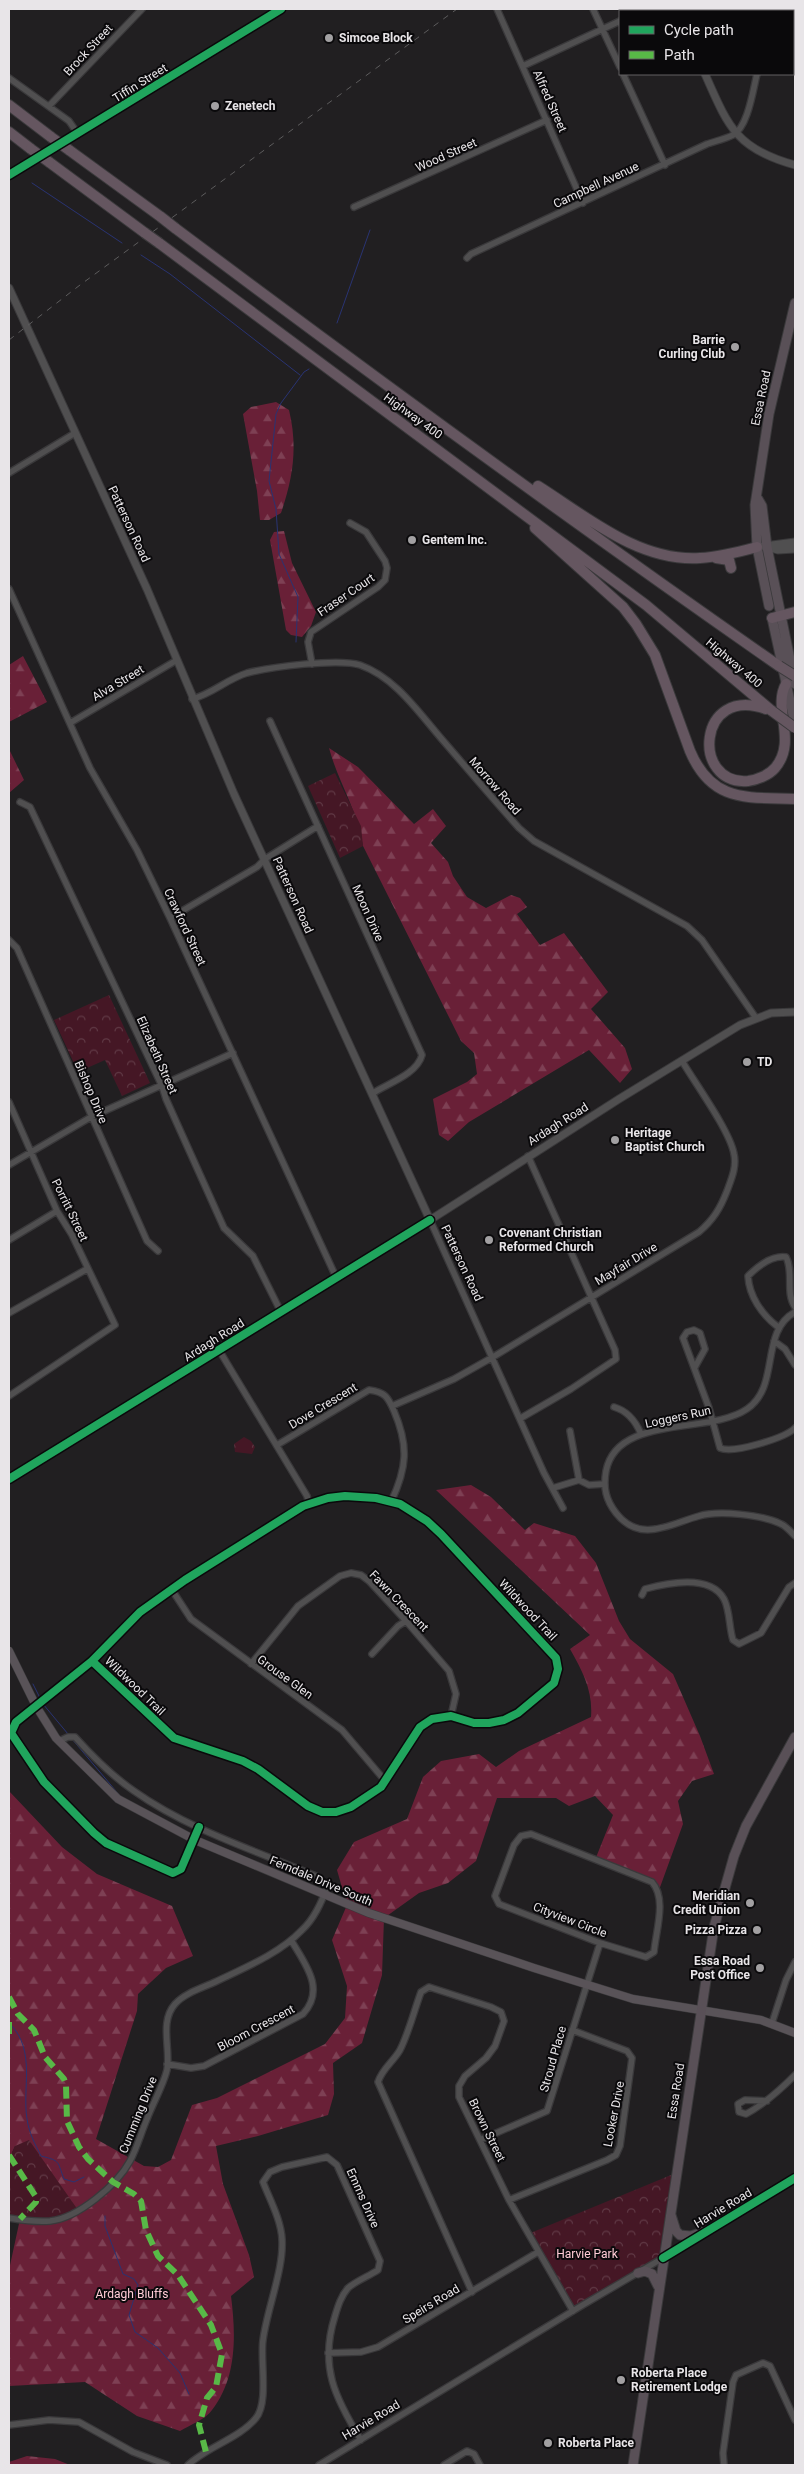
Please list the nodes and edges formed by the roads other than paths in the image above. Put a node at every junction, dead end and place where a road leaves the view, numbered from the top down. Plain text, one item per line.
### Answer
1 (142, 9) edge
2 (282, 9) edge
3 (497, 9) edge
4 (593, 9) edge
5 (619, 21) edge
6 (603, 29) junction
7 (619, 65) edge
8 (523, 66) junction
9 (623, 75) edge
10 (706, 75) edge
11 (757, 75) edge
12 (9, 78) edge
13 (9, 105) edge
14 (49, 106) junction
15 (547, 120) junction
16 (9, 132) edge
17 (78, 134) junction
18 (735, 134) junction
19 (665, 164) junction
20 (795, 166) edge
21 (9, 175) edge
22 (583, 202) junction
23 (354, 207) dead end
24 (467, 258) dead end
25 (9, 288) edge
26 (795, 303) edge
27 (74, 433) junction
28 (485, 455) junction
29 (9, 473) edge
30 (528, 517) junction
31 (350, 523) dead end
32 (795, 542) edge
33 (762, 547) junction
34 (795, 548) edge
35 (700, 558) junction
36 (731, 568) dead end
37 (9, 589) edge
38 (769, 606) joint
39 (795, 612) edge
40 (777, 616) junction
41 (177, 660) junction
42 (312, 664) junction
43 (795, 676) edge
44 (791, 684) edge
45 (192, 698) junction
46 (772, 711) junction
47 (270, 721) dead end
48 (70, 723) junction
49 (795, 726) edge
50 (795, 799) edge
51 (20, 802) dead end
52 (318, 826) junction
53 (265, 859) junction
54 (170, 918) junction
55 (9, 940) edge
56 (795, 1012) edge
57 (756, 1018) junction
58 (233, 1053) junction
59 (682, 1060) junction
60 (162, 1086) junction
61 (373, 1092) junction
62 (9, 1102) edge
63 (91, 1117) junction
64 (32, 1151) junction
65 (528, 1156) junction
66 (9, 1165) edge
67 (57, 1211) junction
68 (430, 1220) junction
69 (9, 1240) edge
70 (158, 1251) dead end
71 (87, 1269) junction
72 (336, 1277) junction
73 (591, 1297) junction
74 (795, 1307) edge
75 (281, 1312) junction
76 (795, 1312) edge
77 (9, 1313) edge
78 (778, 1327) junction
79 (774, 1341) junction
80 (219, 1350) junction
81 (493, 1358) junction
82 (795, 1365) edge
83 (695, 1367) junction
84 (9, 1396) edge
85 (392, 1406) junction
86 (614, 1407) dead end
87 (521, 1418) junction
88 (711, 1420) junction
89 (795, 1428) edge
90 (570, 1431) dead end
91 (642, 1434) junction
92 (277, 1445) junction
93 (9, 1479) edge
94 (579, 1480) junction
95 (604, 1484) junction
96 (553, 1488) junction
97 (391, 1502) junction
98 (309, 1504) junction
99 (563, 1508) dead end
100 (795, 1536) edge
101 (795, 1583) edge
102 (172, 1590) junction
103 (642, 1595) dead end
104 (406, 1621) junction
105 (9, 1651) edge
106 (372, 1654) dead end
107 (92, 1661) junction
108 (251, 1664) junction
109 (36, 1706) junction
110 (451, 1716) junction
111 (795, 1737) edge
112 (59, 1741) junction
113 (387, 1780) junction
114 (199, 1827) junction
115 (195, 1840) junction
116 (324, 1895) junction
117 (291, 1940) junction
118 (600, 1943) junction
119 (795, 1962) edge
120 (586, 1984) junction
121 (702, 2011) junction
122 (772, 2024) junction
123 (572, 2030) junction
124 (795, 2033) edge
125 (167, 2064) junction
126 (795, 2075) edge
127 (767, 2101) dead end
128 (480, 2140) junction
129 (795, 2178) edge
130 (509, 2200) junction
131 (670, 2210) junction
132 (9, 2218) edge
133 (706, 2231) junction
134 (538, 2252) junction
135 (663, 2258) junction
136 (638, 2273) junction
137 (659, 2291) junction
138 (472, 2292) junction
139 (573, 2311) junction
140 (328, 2353) junction
141 (795, 2420) edge
142 (9, 2426) edge
143 (361, 2440) junction
144 (167, 2465) edge
145 (188, 2465) edge
146 (319, 2465) edge
147 (444, 2465) edge
148 (480, 2465) edge
149 (634, 2465) edge
150 (724, 2465) edge

1 - 14 street, Brock Street
2 - 17 street, Tiffin Street
3 - 8 street, Alfred Street
4 - 6 street
5 - 6 street
6 - 7 street
6 - 8 street
8 - 15 street, Alfred Street
9 - 19 street
10 - 18 street
11 - 18 street
12 - 14 street
13 - 28 highway, Highway 400, bridge
14 - 17 street
15 - 22 street, Alfred Street
15 - 23 street, Wood Street
16 - 30 highway, Highway 400, bridge
17 - 21 street, Tiffin Street
18 - 19 street, Campbell Avenue
18 - 20 street
19 - 22 street, Campbell Avenue
22 - 24 street, Campbell Avenue
25 - 27 street, Patterson Road
26 - 33 main road, Essa Road
27 - 29 street
27 - 41 street, Patterson Road
28 - 35 highway
28 - 43 highway, Highway 400, bridge
30 - 46 highway, Highway 400
30 - 50 highway
31 - 42 street, Fraser Court
32 - 33 street
33 - 34 street
33 - 35 highway
33 - 38 main road, Essa Road
33 - 40 main road, Essa Road
35 - 36 highway
37 - 48 street, Crawford Street
38 - 40 main road, Essa Road
39 - 40 highway
40 - 44 main road, Essa Road
41 - 45 street, Patterson Road
41 - 48 street, Alva Street
42 - 45 street, Morrow Road
42 - 57 street, Morrow Road
44 - 46 highway
44 - 49 main road, Essa Road
45 - 53 street, Patterson Road
46 - 49 highway, Highway 400, bridge
47 - 52 street, Moon Drive
48 - 54 street, Crawford Street
51 - 60 street, Elizabeth Street
52 - 53 street
52 - 61 street, Moon Drive
53 - 54 street
53 - 61 street, Patterson Road
54 - 58 street, Crawford Street
55 - 63 street, Bishop Drive
56 - 57 street, Ardagh Road
57 - 59 street, Ardagh Road
58 - 60 street
58 - 72 street, Crawford Street
59 - 65 street, Ardagh Road
59 - 73 street, Mayfair Drive
60 - 63 street
60 - 75 street, Elizabeth Street
61 - 68 street, Patterson Road
62 - 64 street, Porritt Street
63 - 64 street
63 - 70 street, Bishop Drive
64 - 66 street
64 - 67 street, Porritt Street
65 - 68 street, Ardagh Road
65 - 73 street
67 - 69 street
67 - 71 street, Porritt Street
68 - 72 street, Ardagh Road
68 - 81 street, Patterson Road
71 - 77 street
71 - 84 street, Porritt Street
72 - 75 street, Ardagh Road
73 - 81 street, Mayfair Drive
73 - 87 street
74 - 78 street
75 - 80 street, Ardagh Road
76 - 78 street
78 - 79 street, Loggers Run
79 - 82 street
79 - 88 street, Loggers Run
80 - 92 street
80 - 93 street, Ardagh Road
81 - 85 street, Mayfair Drive
81 - 87 street, Patterson Road
83 - 83 street
83 - 88 street
85 - 92 street, Dove Crescent
85 - 97 street, Dove Crescent
86 - 91 street
87 - 96 street, Patterson Road
88 - 89 street
88 - 91 street, Loggers Run
90 - 94 street
91 - 95 street, Loggers Run
92 - 98 street
94 - 95 street
94 - 96 street
95 - 100 street
96 - 99 street, Patterson Road
97 - 98 street, Wildwood Trail
97 - 110 street, Wildwood Trail
98 - 102 street, Wildwood Trail
101 - 103 street
102 - 107 street, Wildwood Trail
102 - 108 street, Grouse Glen
104 - 106 street
104 - 108 street, Fawn Crescent
104 - 110 street, Fawn Crescent
105 - 109 main road, Ferndale Drive South
107 - 109 street, Wildwood Trail
107 - 113 street, Wildwood Trail
108 - 113 street, Grouse Glen
109 - 112 main road, Ferndale Drive South
109 - 115 street, Wildwood Trail
110 - 113 street, Wildwood Trail
111 - 121 main road, Essa Road
112 - 114 street
112 - 115 main road, Ferndale Drive South
114 - 115 street
114 - 116 street
115 - 116 main road, Ferndale Drive South
116 - 117 street, Cumming Drive
116 - 120 main road, Ferndale Drive South
117 - 125 street, Cumming Drive
117 - 125 street, Bloom Crescent
118 - 118 street, Cityview Circle
118 - 120 street, Stroud Place
119 - 122 street
120 - 121 main road, Ferndale Drive South
120 - 123 street, Stroud Place
121 - 122 main road, Ferndale Drive South
121 - 131 main road, Essa Road
122 - 124 main road, Ferndale Drive South
123 - 128 street, Stroud Place
123 - 130 street, Looker Drive
125 - 132 street, Cumming Drive
126 - 127 street
128 - 130 street, Brown Street
128 - 138 street, Brown Street
129 - 133 street, Harvie Road
130 - 134 street, Brown Street
131 - 133 main road
131 - 135 main road, Essa Road
133 - 135 street, Harvie Road
134 - 138 street, Speirs Road
134 - 139 street, Brown Street
135 - 136 street, Harvie Road
135 - 137 main road, Essa Road
136 - 137 main road
136 - 139 street, Harvie Road
137 - 149 main road, Essa Road
138 - 140 street, Speirs Road
139 - 143 street, Harvie Road
140 - 143 street, Emms Drive
140 - 145 street, Emms Drive
141 - 150 street
142 - 144 street
143 - 146 street, Harvie Road
147 - 148 street

